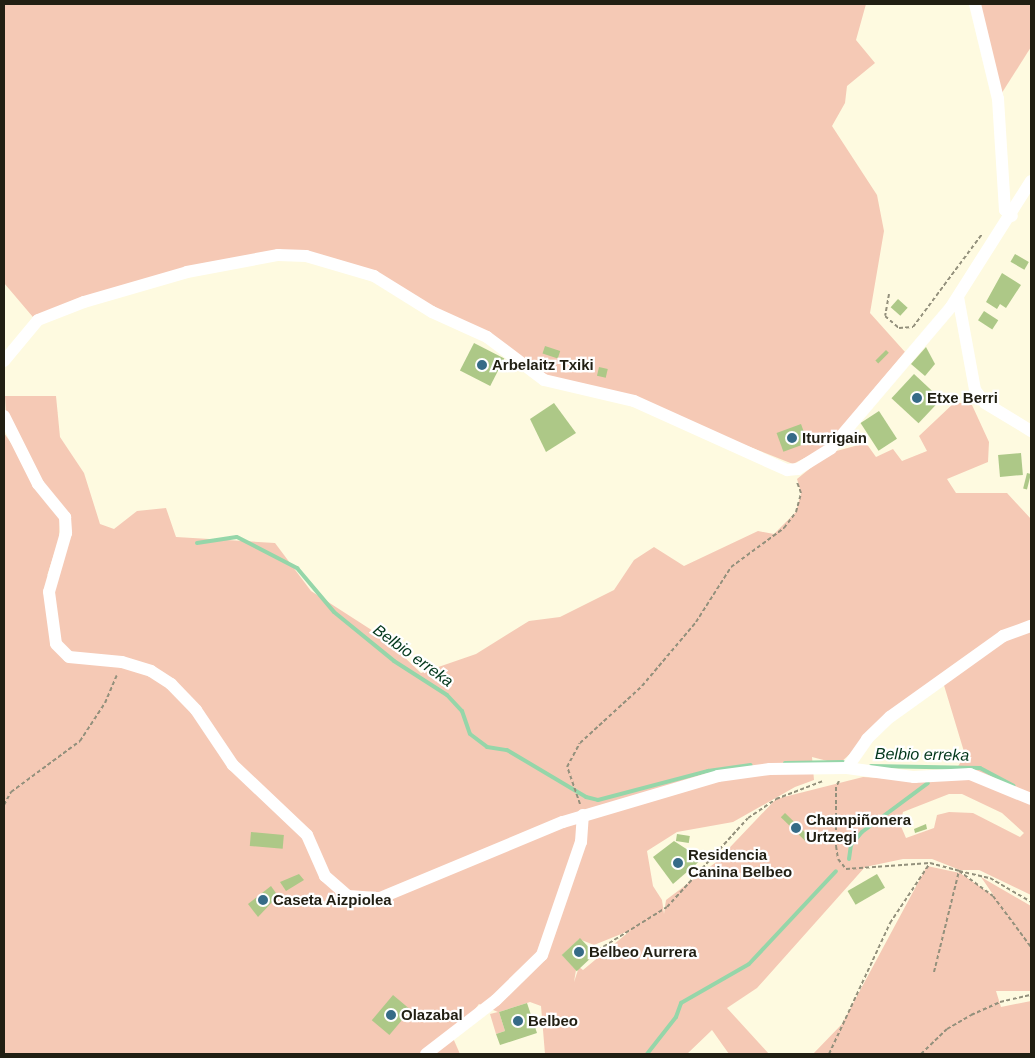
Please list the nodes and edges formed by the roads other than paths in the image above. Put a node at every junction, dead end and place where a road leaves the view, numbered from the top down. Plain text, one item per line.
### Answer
1 (976, 4) edge
2 (1031, 181) edge
3 (1012, 216) junction
4 (958, 297) junction
5 (4, 361) edge
6 (4, 416) edge
7 (1031, 430) edge
8 (1031, 626) edge
9 (848, 768) junction
10 (1031, 799) edge
11 (583, 815) junction
12 (426, 1054) edge

1 - 3 street
2 - 3 street
3 - 4 street
4 - 5 street
4 - 7 street
6 - 11 street
8 - 9 street
9 - 10 street
9 - 11 street
11 - 12 street

